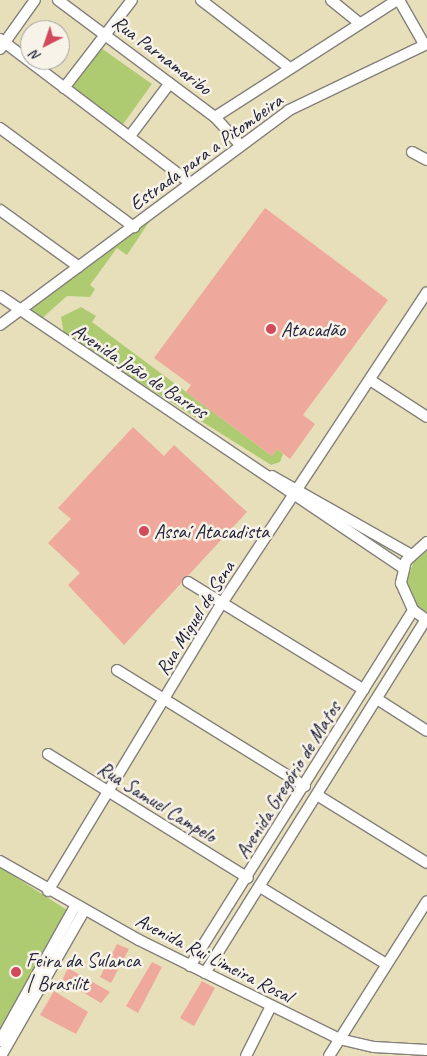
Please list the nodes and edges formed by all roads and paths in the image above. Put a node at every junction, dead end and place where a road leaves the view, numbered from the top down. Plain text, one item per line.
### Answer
1 (35, 0) edge
2 (58, 0) edge
3 (132, 0) edge
4 (201, 0) edge
5 (331, 0) edge
6 (398, 0) edge
7 (358, 22) junction
8 (106, 35) junction
9 (2, 44) edge
10 (426, 44) edge
11 (288, 66) junction
12 (170, 83) junction
13 (64, 88) junction
14 (215, 116) junction
15 (0, 128) edge
16 (130, 136) junction
17 (240, 145) junction
18 (412, 152) dead end
19 (427, 160) edge
20 (190, 182) junction
21 (0, 210) edge
22 (134, 226) junction
23 (79, 267) junction
24 (427, 292) edge
25 (0, 296) edge
26 (19, 311) junction
27 (0, 325) edge
28 (370, 380) junction
29 (427, 417) edge
30 (262, 471) junction
31 (300, 488) junction
32 (294, 499) junction
33 (427, 542) edge
34 (410, 554) junction
35 (403, 568) junction
36 (188, 582) dead end
37 (222, 603) junction
38 (413, 610) junction
39 (426, 620) edge
40 (117, 670) dead end
41 (364, 690) junction
42 (378, 698) junction
43 (166, 699) junction
44 (427, 731) edge
45 (48, 754) dead end
46 (305, 786) junction
47 (109, 793) junction
48 (317, 795) junction
49 (0, 861) edge
50 (427, 863) edge
51 (248, 878) junction
52 (260, 887) junction
53 (48, 891) junction
54 (427, 901) edge
55 (80, 909) junction
56 (386, 964) junction
57 (190, 966) junction
58 (205, 973) junction
59 (271, 1006) junction
60 (339, 1038) junction
61 (0, 1041) edge
62 (427, 1050) edge
63 (1, 1056) edge
64 (246, 1056) edge
65 (329, 1056) edge

1 - 9 street
2 - 8 street, Rua Parnamaribo
3 - 8 street
4 - 11 street
5 - 7 street
6 - 7 street
6 - 10 street
7 - 11 street
8 - 12 street, Rua Parnamaribo
8 - 13 street
9 - 13 street
10 - 17 street, Estrada para a Pitombeira
11 - 14 street
12 - 14 street, Rua Parnamaribo
12 - 16 street
13 - 16 street
14 - 17 street, Rua Parnamaribo
15 - 22 street
16 - 20 street
17 - 20 street, Estrada para a Pitombeira
18 - 19 street
20 - 22 street, Estrada para a Pitombeira
21 - 23 street
22 - 23 street, Estrada para a Pitombeira
23 - 26 street, Estrada para a Pitombeira
24 - 28 street, Rua Miguel de Sena
25 - 26 street, Avenida João de Barros
26 - 27 street
26 - 30 street, Avenida João de Barros
28 - 29 street
28 - 31 street, Rua Miguel de Sena
30 - 31 street, Avenida João de Barros
30 - 32 street, Avenida João de Barros
31 - 32 street, Rua Miguel de Sena
31 - 34 street, Avenida João de Barros
32 - 35 street, Avenida João de Barros
32 - 37 street, Rua Miguel de Sena
33 - 34 street, Avenida Gregório de Matos
34 - 35 street, Avenida Gregório de Matos
35 - 38 street, Avenida Gregório de Matos
36 - 37 street
37 - 41 street
37 - 43 street, Rua Miguel de Sena
38 - 39 street, Avenida Gregório de Matos
38 - 41 street, Avenida Gregório de Matos
39 - 42 street, Avenida Gregório de Matos
40 - 43 street
41 - 46 street, Avenida Gregório de Matos
42 - 44 street
42 - 48 street, Avenida Gregório de Matos
43 - 46 street
43 - 47 street, Rua Miguel de Sena
45 - 47 street, Rua Samuel Campelo
46 - 51 street, Avenida Gregório de Matos
47 - 51 street, Rua Samuel Campelo
47 - 53 street, Rua Miguel de Sena
48 - 50 street
48 - 52 street, Avenida Gregório de Matos
49 - 53 street, Avenida Rui Limeira Rosal
51 - 57 street, Avenida Gregório de Matos
52 - 56 street
52 - 58 street, Avenida Gregório de Matos
53 - 55 street, Avenida Rui Limeira Rosal
54 - 56 street
55 - 57 street, Avenida Rui Limeira Rosal
55 - 61 street
55 - 63 street
56 - 60 street
57 - 58 street, Avenida Rui Limeira Rosal
58 - 59 street, Avenida Rui Limeira Rosal
59 - 60 street, Avenida Rui Limeira Rosal
59 - 64 street
60 - 62 street, Avenida Rui Limeira Rosal
60 - 65 street

